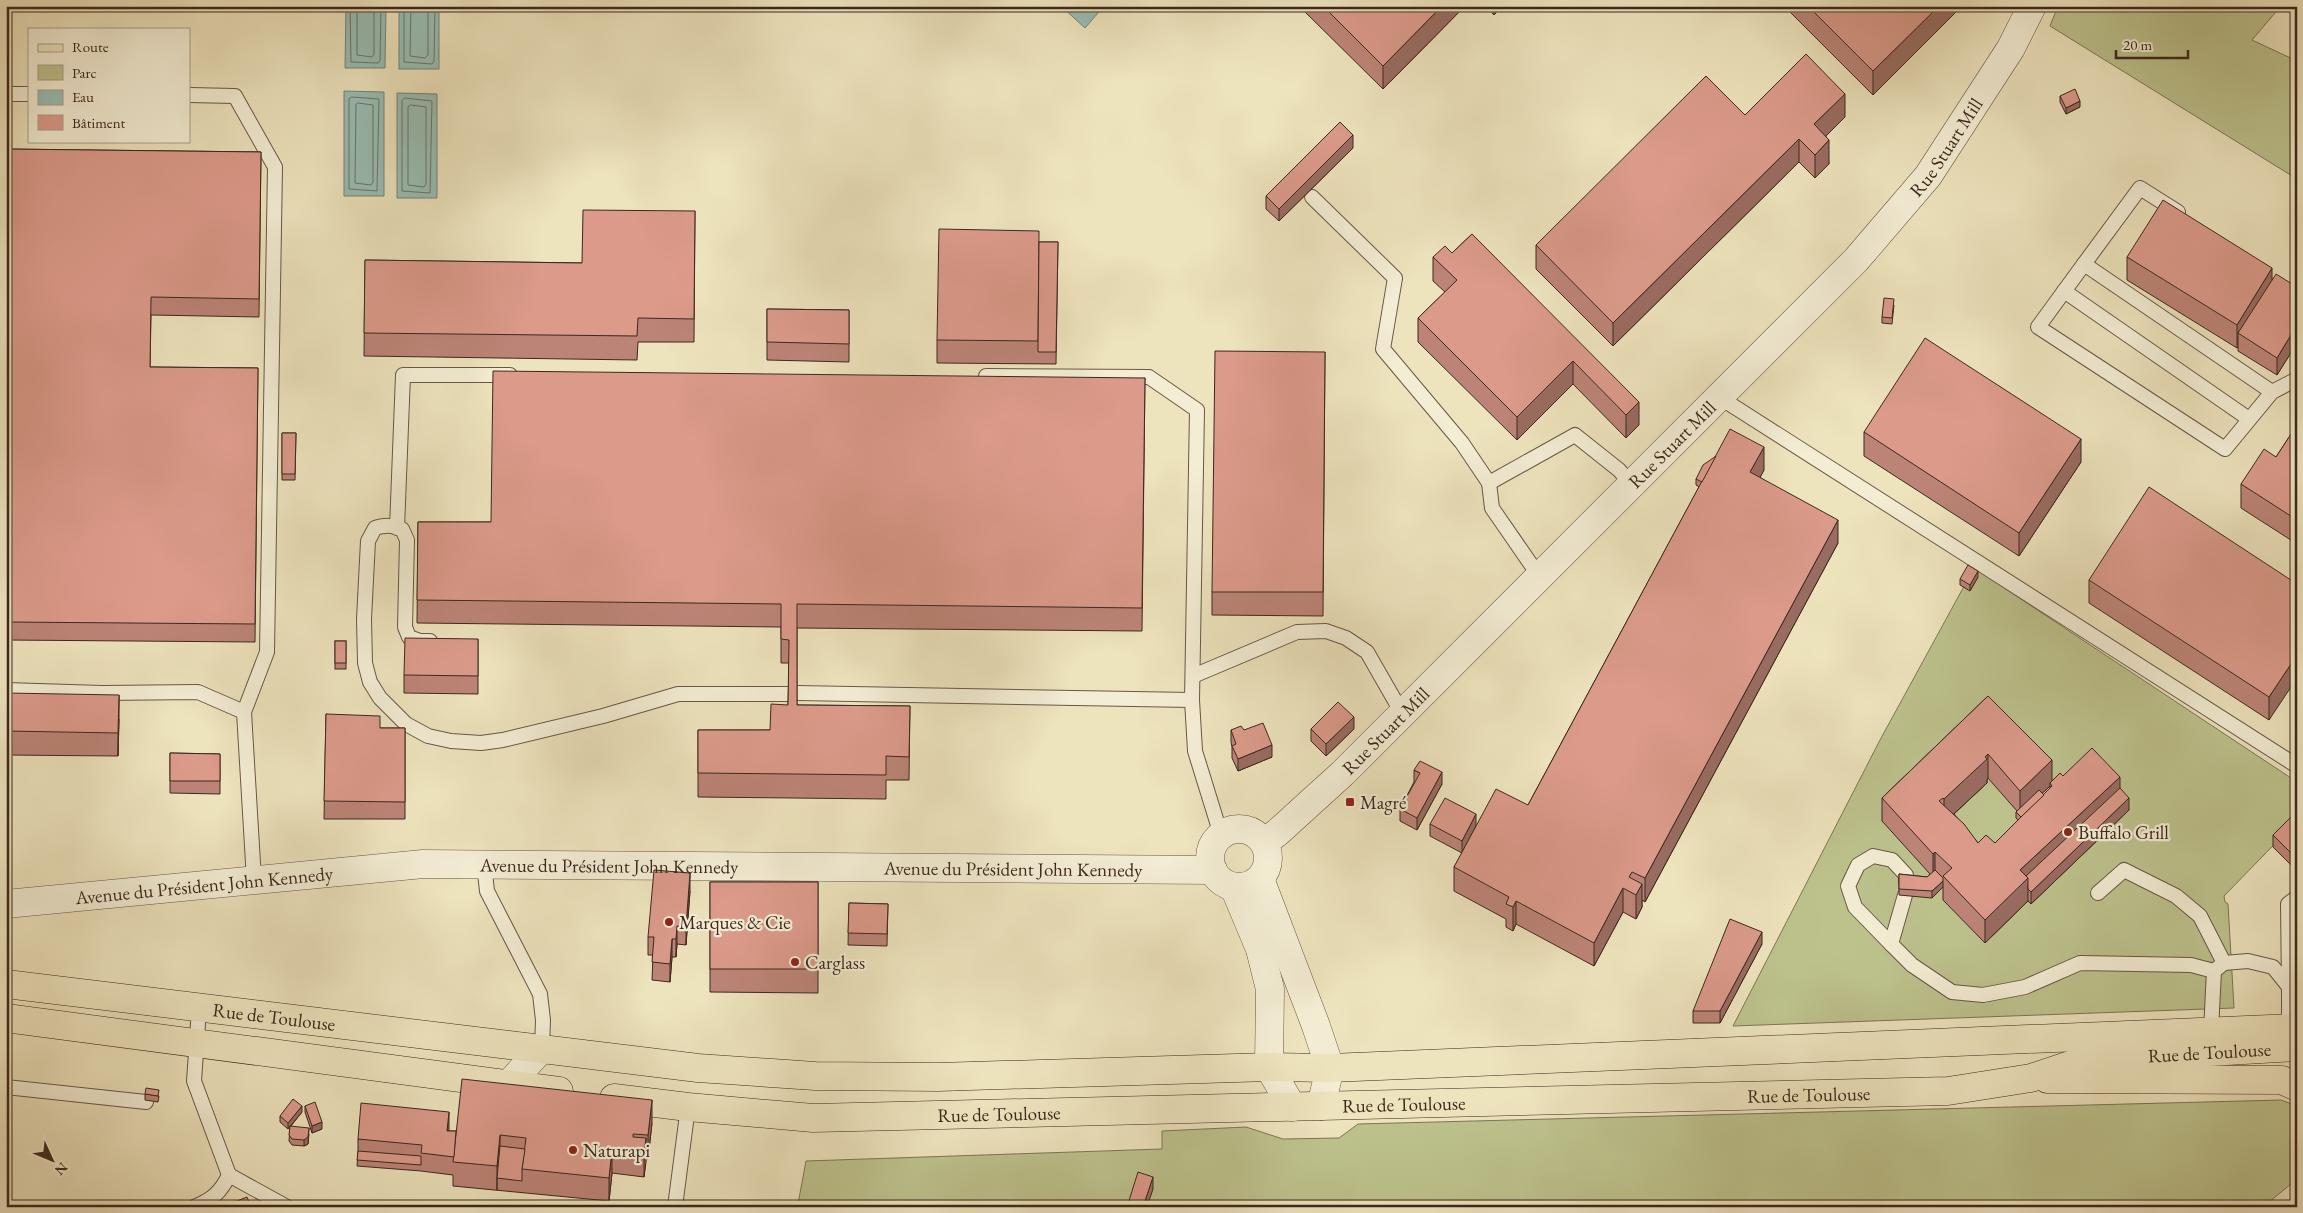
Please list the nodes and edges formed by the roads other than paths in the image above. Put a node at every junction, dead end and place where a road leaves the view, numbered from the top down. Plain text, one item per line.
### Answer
1 (2032, 6) edge
2 (6, 94) edge
3 (28, 94) edge
4 (190, 95) edge
5 (1312, 196) dead end
6 (2189, 220) edge
7 (2084, 264) junction
8 (2064, 291) junction
9 (523, 375) edge
10 (970, 376) edge
11 (2297, 379) edge
12 (2272, 392) junction
13 (1719, 397) junction
14 (2249, 419) junction
15 (1489, 483) junction
16 (1632, 485) junction
17 (397, 528) junction
18 (1540, 576) junction
19 (439, 642) edge
20 (1193, 676) junction
21 (6, 690) edge
22 (1192, 700) junction
23 (244, 712) junction
24 (1402, 713) junction
25 (2297, 766) edge
26 (1221, 836) junction
27 (1264, 842) junction
28 (484, 864) junction
29 (1213, 870) junction
30 (1260, 879) junction
31 (254, 880) junction
32 (1234, 887) junction
33 (2098, 893) dead end
34 (2296, 897) edge
35 (6, 904) edge
36 (1891, 944) junction
37 (2219, 967) junction
38 (6, 984) edge
39 (2293, 987) edge
40 (199, 1009) junction
41 (6, 1018) edge
42 (2211, 1031) junction
43 (2294, 1034) edge
44 (196, 1042) junction
45 (542, 1048) junction
46 (1269, 1067) junction
47 (1330, 1068) junction
48 (2031, 1078) junction
49 (509, 1084) junction
50 (6, 1087) edge
51 (2297, 1087) edge
52 (146, 1102) edge
53 (1322, 1106) junction
54 (688, 1107) junction
55 (1292, 1107) junction
56 (229, 1175) junction
57 (194, 1207) edge
58 (287, 1207) edge
59 (675, 1207) edge

1 - 13 street, Rue Stuart Mill
2 - 3 lane
4 - 23 lane
5 - 15 lane
6 - 7 lane
7 - 8 lane
7 - 12 lane
8 - 14 lane
8 - 14 lane
9 - 17 lane
10 - 20 lane
11 - 12 lane
12 - 14 lane
13 - 16 street, Rue Stuart Mill
13 - 25 lane
15 - 16 lane
15 - 18 lane
16 - 18 street, Rue Stuart Mill
17 - 19 lane
17 - 22 lane
18 - 24 street, Rue Stuart Mill
20 - 22 lane
20 - 24 lane
21 - 23 lane
22 - 26 lane
23 - 31 lane
24 - 27 street, Rue Stuart Mill
26 - 27 street
26 - 29 street
27 - 30 street
28 - 29 street, Avenue du Président John Kennedy
28 - 31 street, Avenue du Président John Kennedy
28 - 45 lane
29 - 32 street
30 - 32 street
30 - 47 street
31 - 35 street, Avenue du Président John Kennedy
32 - 46 street
33 - 37 lane
34 - 39 lane
36 - 36 lane
36 - 37 lane
37 - 39 lane
37 - 42 lane
38 - 40 main road, Rue de Toulouse
39 - 43 lane
40 - 44 lane
40 - 45 main road, Rue de Toulouse
41 - 44 main road, Rue de Toulouse
42 - 43 main road, Rue de Toulouse
42 - 47 main road, Rue de Toulouse
43 - 48 main road, Rue de Toulouse
44 - 49 main road, Rue de Toulouse
44 - 56 lane
45 - 46 main road, Rue de Toulouse
45 - 49 street
46 - 47 main road, Rue de Toulouse
46 - 55 street
47 - 53 street
48 - 51 main road
48 - 53 main road, Rue de Toulouse
49 - 54 main road, Rue de Toulouse
50 - 52 lane
53 - 55 main road, Rue de Toulouse
54 - 55 main road, Rue de Toulouse
54 - 59 lane
56 - 57 lane
56 - 58 lane

